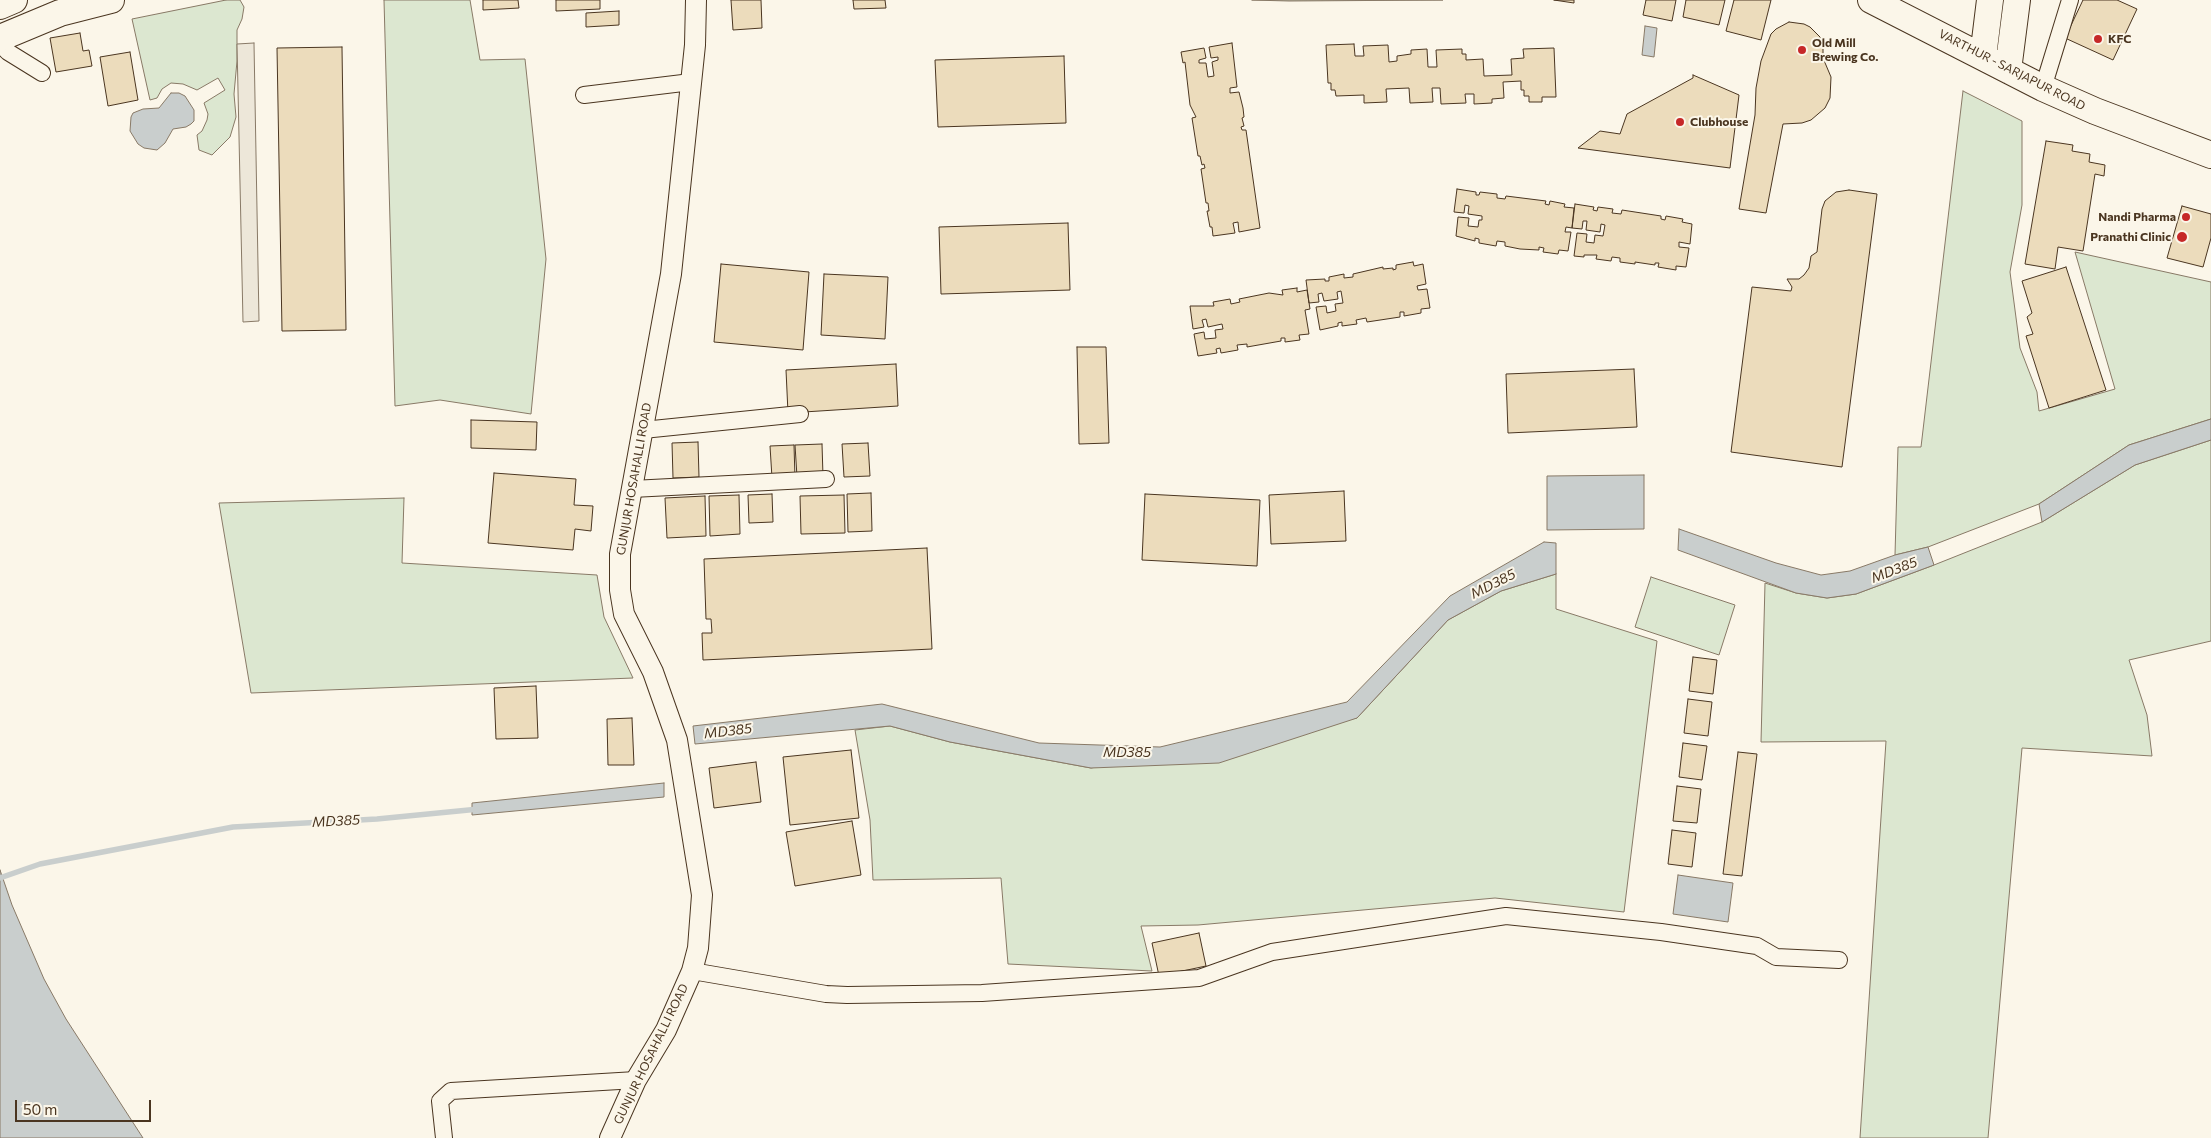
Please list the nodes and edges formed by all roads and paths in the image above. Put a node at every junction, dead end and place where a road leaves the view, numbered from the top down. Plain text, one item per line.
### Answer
1 (14, 0) edge
2 (111, 0) edge
3 (696, 0) edge
4 (1871, 0) edge
5 (1990, 0) edge
6 (2017, 0) edge
7 (2070, 0) edge
8 (0, 6) edge
9 (4, 36) edge
10 (1984, 57) junction
11 (2008, 70) junction
12 (42, 73) dead end
13 (691, 82) junction
14 (2043, 88) junction
15 (584, 94) dead end
16 (2211, 155) edge
17 (800, 414) dead end
18 (642, 430) junction
19 (826, 479) dead end
20 (632, 489) junction
21 (1839, 960) dead end
22 (692, 971) junction
23 (636, 1080) junction
24 (444, 1138) edge
25 (610, 1138) edge

1 - 8 main road
2 - 9 main road
3 - 13 street, GUNJUR HOSAHALLI ROAD
4 - 10 main road, VARTHUR - SARJAPUR ROAD
5 - 10 main road
6 - 11 main road
7 - 14 street
9 - 12 street
10 - 11 main road, VARTHUR - SARJAPUR ROAD
11 - 14 main road, VARTHUR - SARJAPUR ROAD
13 - 15 street
13 - 18 street, GUNJUR HOSAHALLI ROAD
14 - 16 main road, VARTHUR - SARJAPUR ROAD
17 - 18 street
18 - 20 street, GUNJUR HOSAHALLI ROAD
19 - 20 street
20 - 22 street, GUNJUR HOSAHALLI ROAD
21 - 22 street
22 - 23 street, GUNJUR HOSAHALLI ROAD
23 - 24 street
23 - 25 street, GUNJUR HOSAHALLI ROAD

